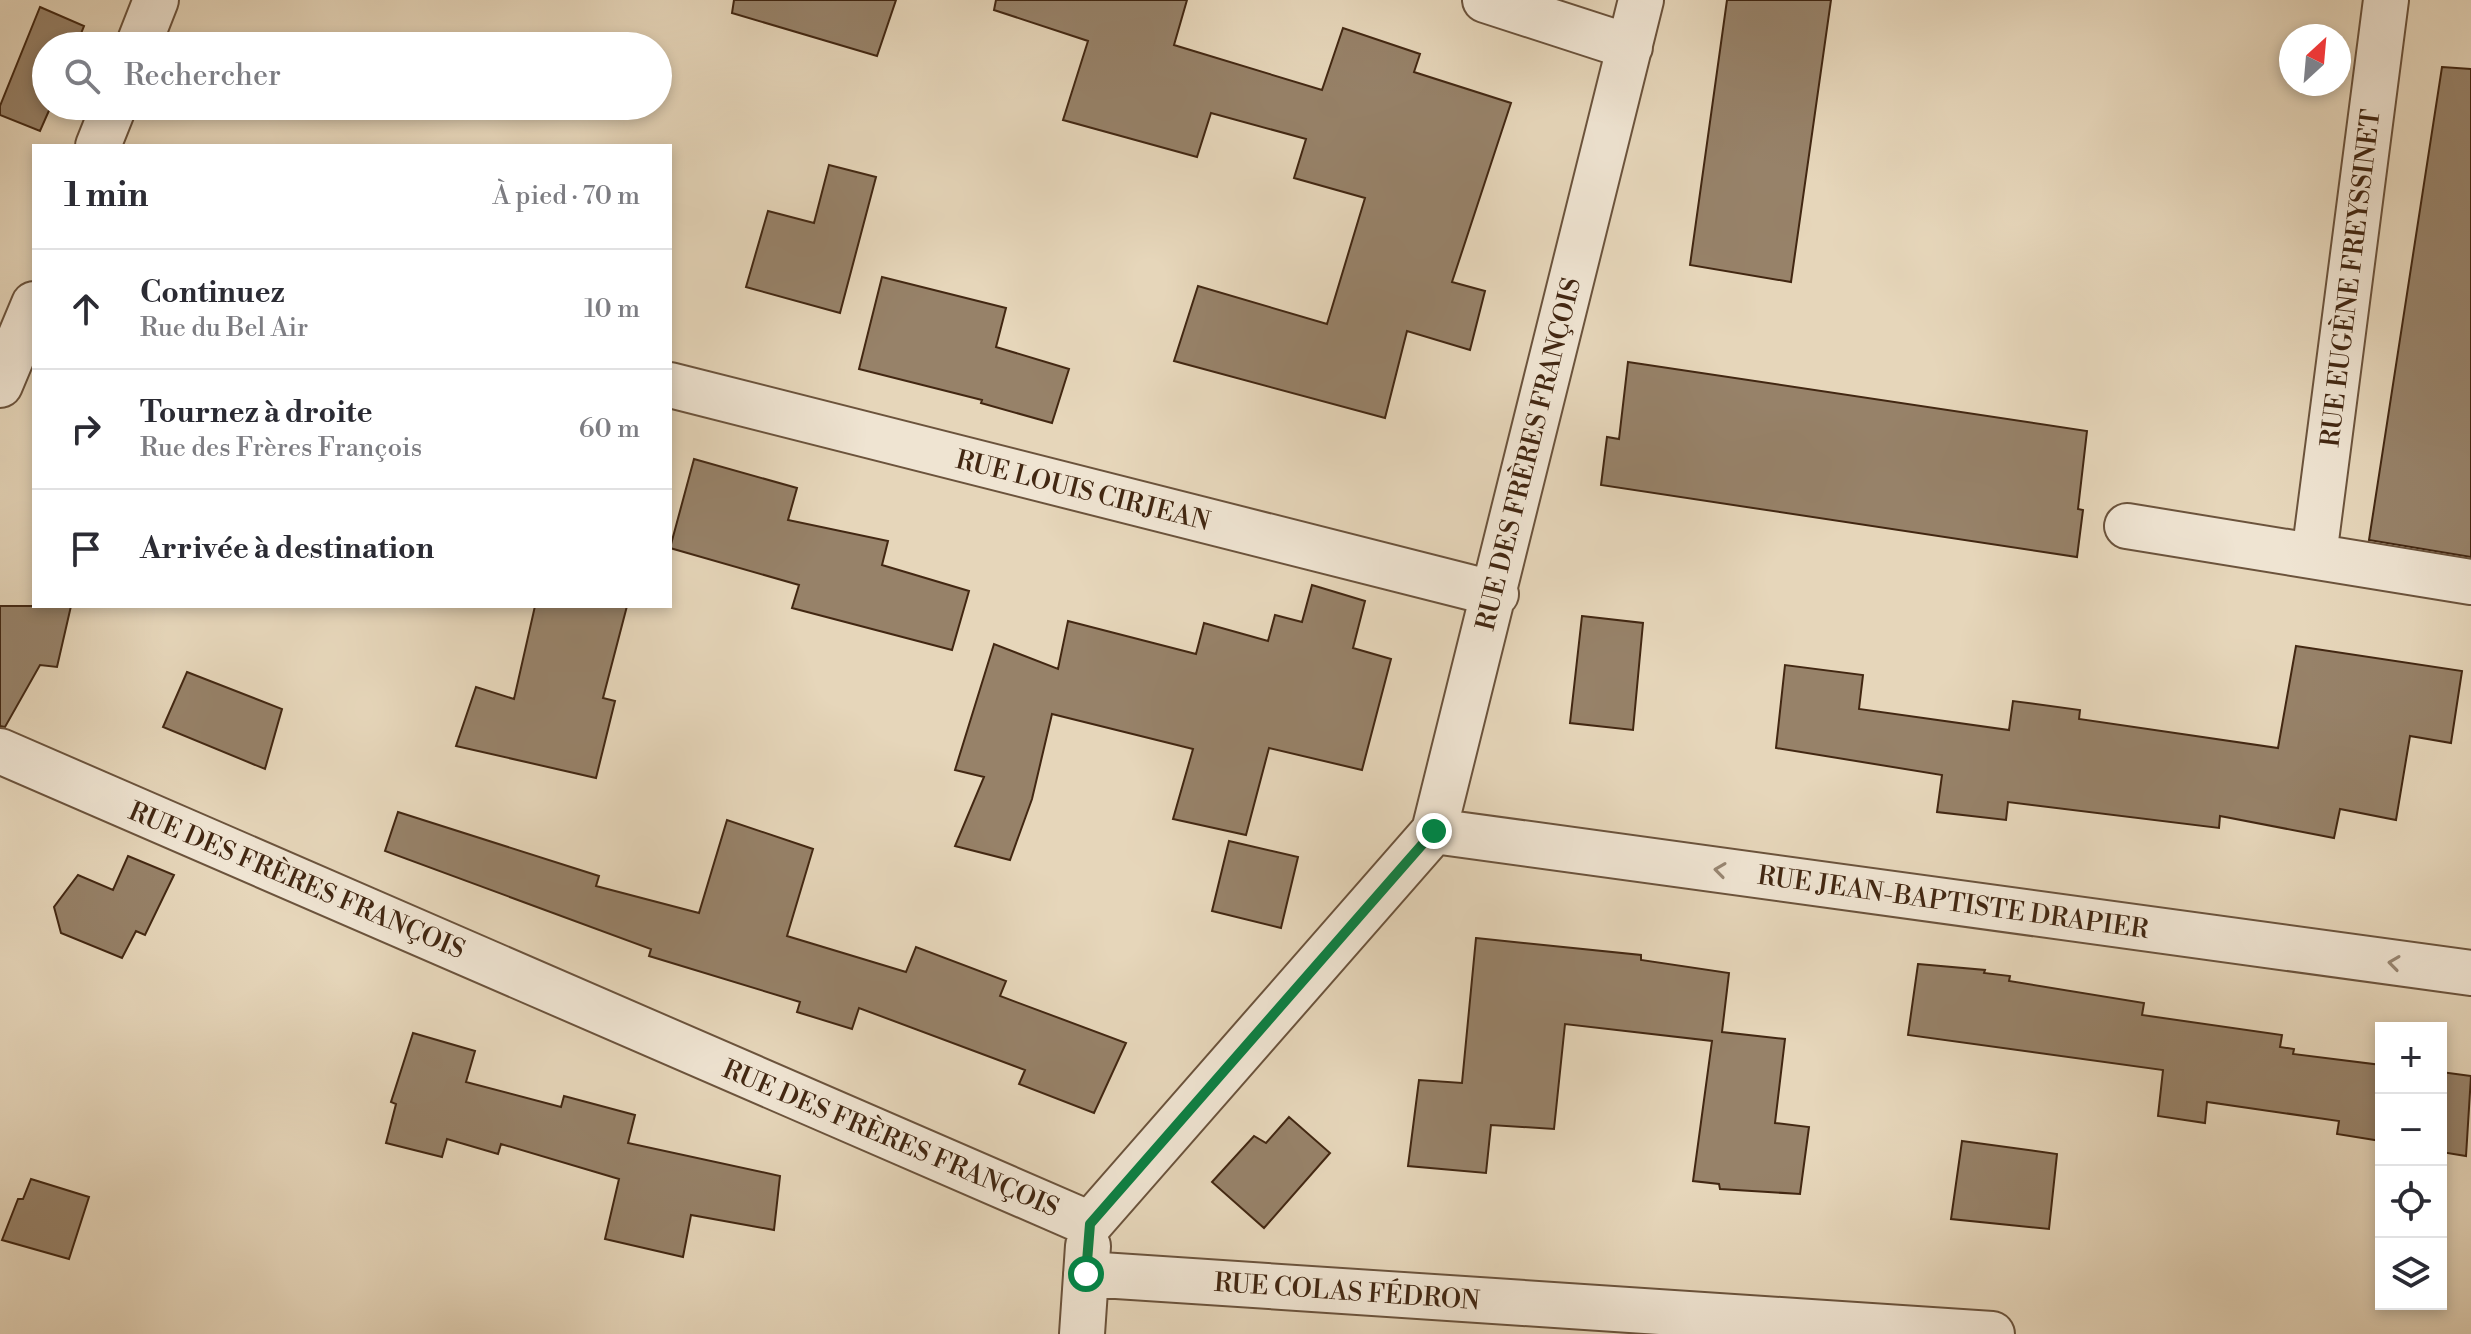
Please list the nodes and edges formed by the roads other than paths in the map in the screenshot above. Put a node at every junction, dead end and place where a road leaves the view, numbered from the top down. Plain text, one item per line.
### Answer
1 (156, 0) edge
2 (1485, 0) edge
3 (1641, 0) edge
4 (2386, 0) edge
5 (143, 32) edge
6 (1630, 47) junction
7 (108, 120) edge
8 (99, 144) edge
9 (32, 309) edge
10 (0, 385) edge
11 (672, 386) edge
12 (2127, 526) dead end
13 (2314, 556) junction
14 (2471, 582) edge
15 (1496, 594) junction
16 (0, 751) edge
17 (1434, 831) junction
18 (2471, 973) edge
19 (1090, 1224) junction
20 (1086, 1274) junction
21 (1082, 1334) edge
22 (1992, 1334) edge

1 - 5 street
2 - 6 street
3 - 6 street, RUE DES FRÈRES FRANÇOIS
4 - 13 street, RUE EUGÈNE FREYSSINET
6 - 15 street, RUE DES FRÈRES FRANÇOIS
7 - 8 street
9 - 10 street
11 - 15 street, RUE LOUIS CIRJEAN
12 - 13 street
13 - 14 street
15 - 17 street, RUE DES FRÈRES FRANÇOIS
16 - 19 street, RUE DES FRÈRES FRANÇOIS
18 -> 17 street, RUE JEAN-BAPTISTE DRAPIER
17 - 19 street, RUE DES FRÈRES FRANÇOIS
19 - 20 street
20 - 21 street
20 - 22 street, RUE COLAS FÉDRON

